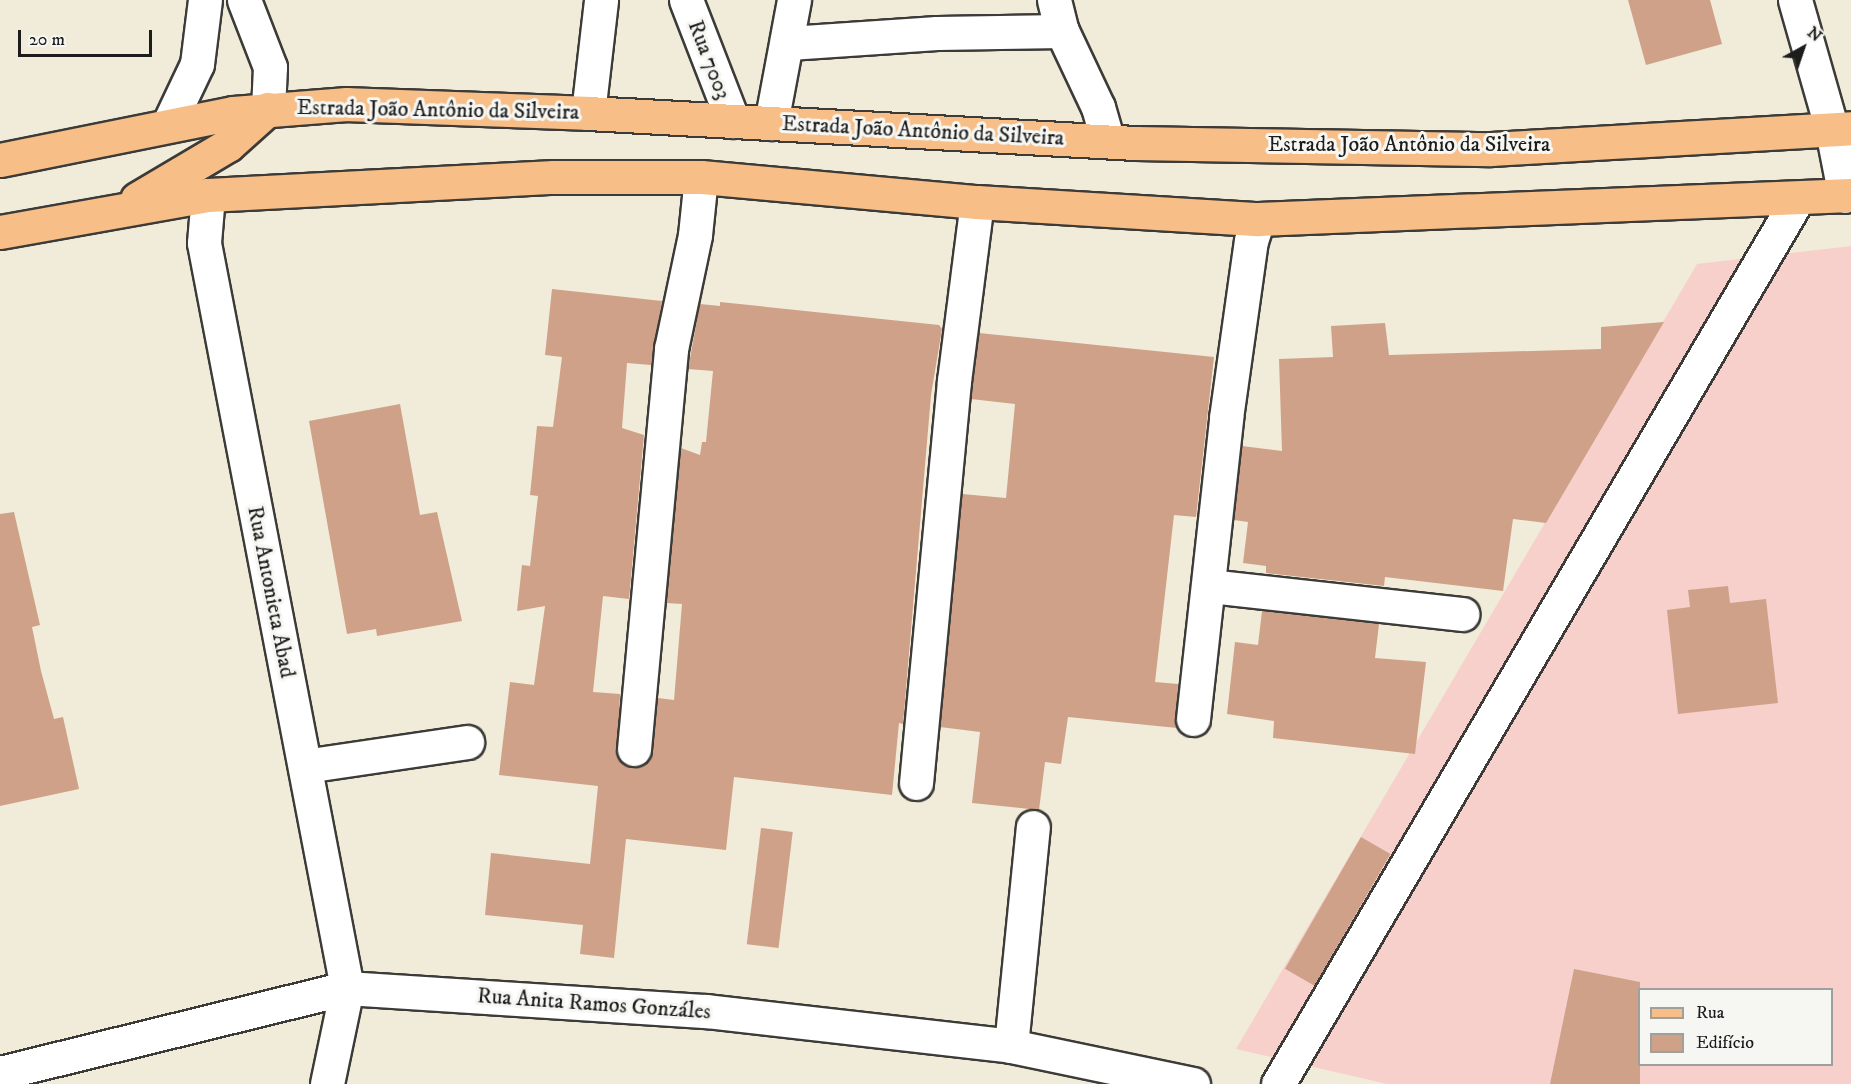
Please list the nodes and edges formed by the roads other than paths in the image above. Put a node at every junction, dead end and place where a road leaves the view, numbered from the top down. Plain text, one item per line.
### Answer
1 (205, 0) edge
2 (244, 0) edge
3 (601, 0) edge
4 (686, 0) edge
5 (794, 0) edge
6 (1054, 0) edge
7 (1795, 0) edge
8 (1062, 31) junction
9 (789, 43) junction
10 (268, 109) junction
11 (588, 112) junction
12 (733, 121) junction
13 (169, 123) junction
14 (771, 123) junction
15 (1842, 129) edge
16 (1108, 141) junction
17 (0, 160) edge
18 (701, 177) junction
19 (208, 195) junction
20 (1848, 195) edge
21 (1798, 198) junction
22 (976, 202) junction
23 (114, 212) junction
24 (1258, 219) junction
25 (0, 232) edge
26 (1209, 586) junction
27 (1462, 614) dead end
28 (1193, 719) dead end
29 (467, 742) dead end
30 (634, 748) dead end
31 (304, 766) junction
32 (916, 783) dead end
33 (1033, 827) dead end
34 (346, 988) junction
35 (1011, 1046) junction
36 (0, 1073) edge
37 (1094, 1073) edge
38 (327, 1084) edge
39 (1193, 1084) edge
40 (1278, 1084) edge

1 - 13 street
2 - 10 street
3 - 11 street
4 - 12 street, Rua 7003
5 - 9 street
6 - 8 street
7 - 15 street
8 - 9 street
8 - 16 street
9 - 14 street
10 - 11 main road, Estrada João Antônio da Silveira
10 - 13 main road, Estrada João Antônio da Silveira
10 - 23 main road
11 - 12 main road, Estrada João Antônio da Silveira
12 - 14 main road, Estrada João Antônio da Silveira
13 - 17 main road, Estrada João Antônio da Silveira
14 - 16 main road, Estrada João Antônio da Silveira
15 - 16 main road, Estrada João Antônio da Silveira
15 - 20 street
18 - 19 main road
18 - 22 main road
18 - 30 street
19 - 23 main road
19 - 31 street, Rua Antonieta Abad
20 - 21 main road
21 - 24 main road
21 - 40 street
22 - 24 main road
22 - 32 street
23 - 25 main road
24 - 26 street
26 - 27 street
26 - 28 street
29 - 31 street
31 - 34 street, Rua Antonieta Abad
33 - 35 street
34 - 35 street, Rua Anita Ramos Gonzáles
34 - 36 street, Rua Anita Ramos Gonzáles
34 - 38 street
35 - 37 street, Rua Anita Ramos Gonzáles
37 - 39 street, Rua Anita Ramos Gonzáles

